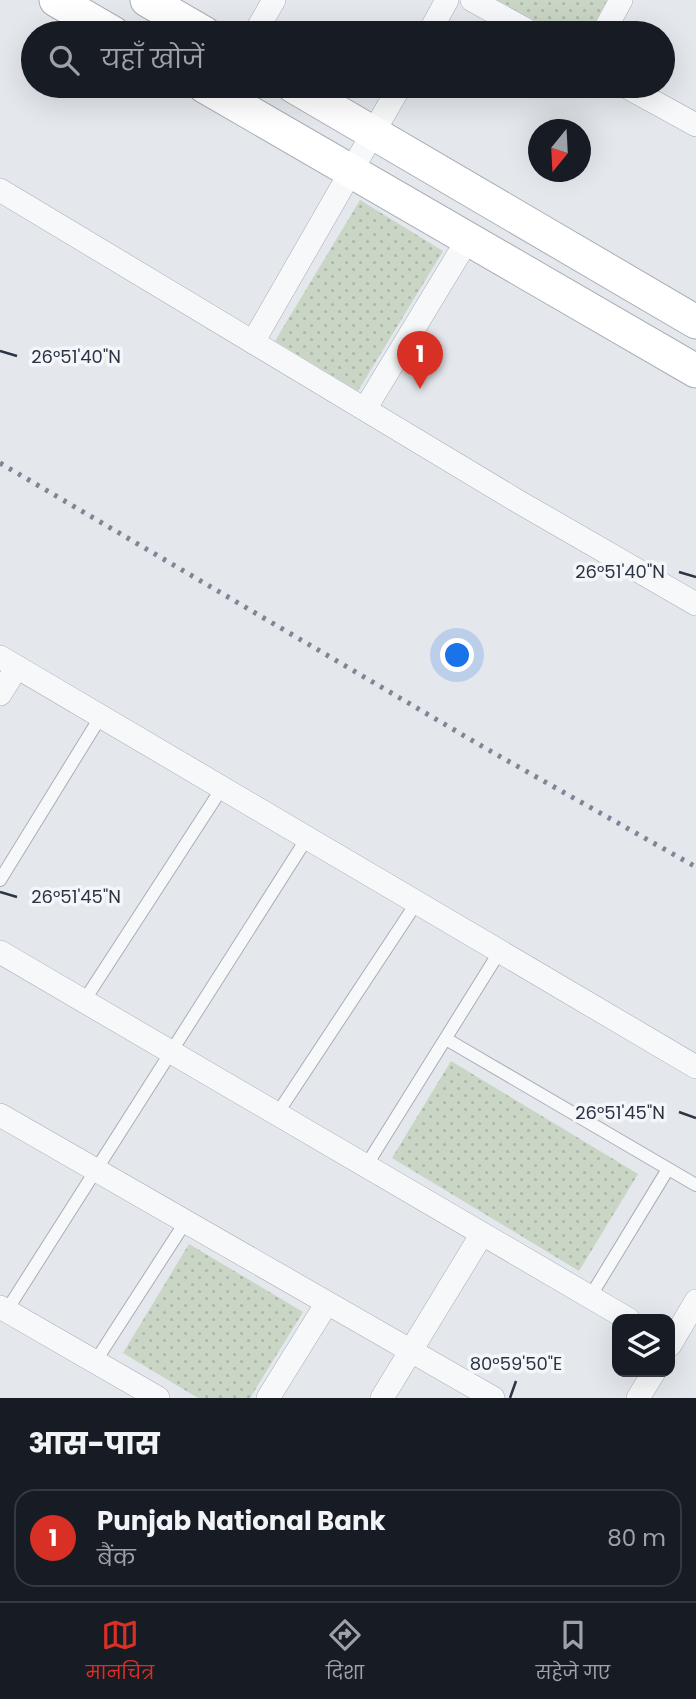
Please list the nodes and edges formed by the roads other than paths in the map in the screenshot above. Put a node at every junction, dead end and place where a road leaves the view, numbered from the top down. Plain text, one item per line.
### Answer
1 (56, 0) edge
2 (147, 0) edge
3 (274, 0) edge
4 (447, 0) edge
5 (472, 0) edge
6 (621, 0) edge
7 (92, 21) edge
8 (183, 21) edge
9 (262, 21) edge
10 (436, 21) edge
11 (510, 21) edge
12 (610, 21) edge
13 (225, 98) edge
14 (313, 98) edge
15 (394, 98) edge
16 (647, 98) edge
17 (696, 125) edge
18 (374, 134) junction
19 (353, 172) junction
20 (0, 190) edge
21 (468, 239) junction
22 (696, 322) edge
23 (253, 342) junction
24 (696, 371) edge
25 (365, 409) junction
26 (696, 604) edge
27 (9, 662) edge
28 (0, 694) edge
29 (102, 716) junction
30 (222, 788) junction
31 (307, 838) junction
32 (0, 880) edge
33 (417, 902) junction
34 (500, 951) junction
35 (0, 952) edge
36 (84, 1001) junction
37 (446, 1039) junction
38 (170, 1052) junction
39 (696, 1067) edge
40 (277, 1114) junction
41 (2, 1121) edge
42 (366, 1166) junction
43 (95, 1169) junction
44 (668, 1169) junction
45 (696, 1185) edge
46 (186, 1222) junction
47 (482, 1234) junction
48 (590, 1297) junction
49 (696, 1301) edge
50 (327, 1303) junction
51 (3, 1308) edge
52 (619, 1314) edge
53 (675, 1336) edge
54 (411, 1351) junction
55 (95, 1362) junction
56 (650, 1377) edge
57 (158, 1398) edge
58 (268, 1398) edge
59 (382, 1398) edge
60 (493, 1398) edge
61 (638, 1398) edge

1 - 7 street
2 - 8 street
3 - 9 street
4 - 10 street
5 - 11 street
6 - 12 street
13 - 19 street
14 - 18 street
15 - 18 street
16 - 17 street
18 - 19 street
18 - 22 street
19 - 21 street
19 - 23 street
20 - 23 street
21 - 24 street
21 - 25 street
23 - 25 street
25 - 26 street
27 - 28 street
27 - 29 street
29 - 30 street
29 - 32 lane
30 - 31 street
30 - 36 lane
31 - 33 street
31 - 38 lane
33 - 34 street
33 - 40 lane
34 - 37 lane
34 - 39 street
35 - 36 street
36 - 38 street
37 - 42 lane
37 - 44 lane
38 - 40 street
38 - 43 lane
40 - 42 street
41 - 43 street
42 - 47 street
43 - 46 street
43 - 51 lane
44 - 45 lane
44 - 48 lane
46 - 50 street
46 - 55 lane
47 - 48 street
47 - 54 street
48 - 52 street
49 - 53 street
50 - 54 street
50 - 58 street
51 - 55 street
54 - 59 street
54 - 60 street
55 - 57 street
56 - 61 street

